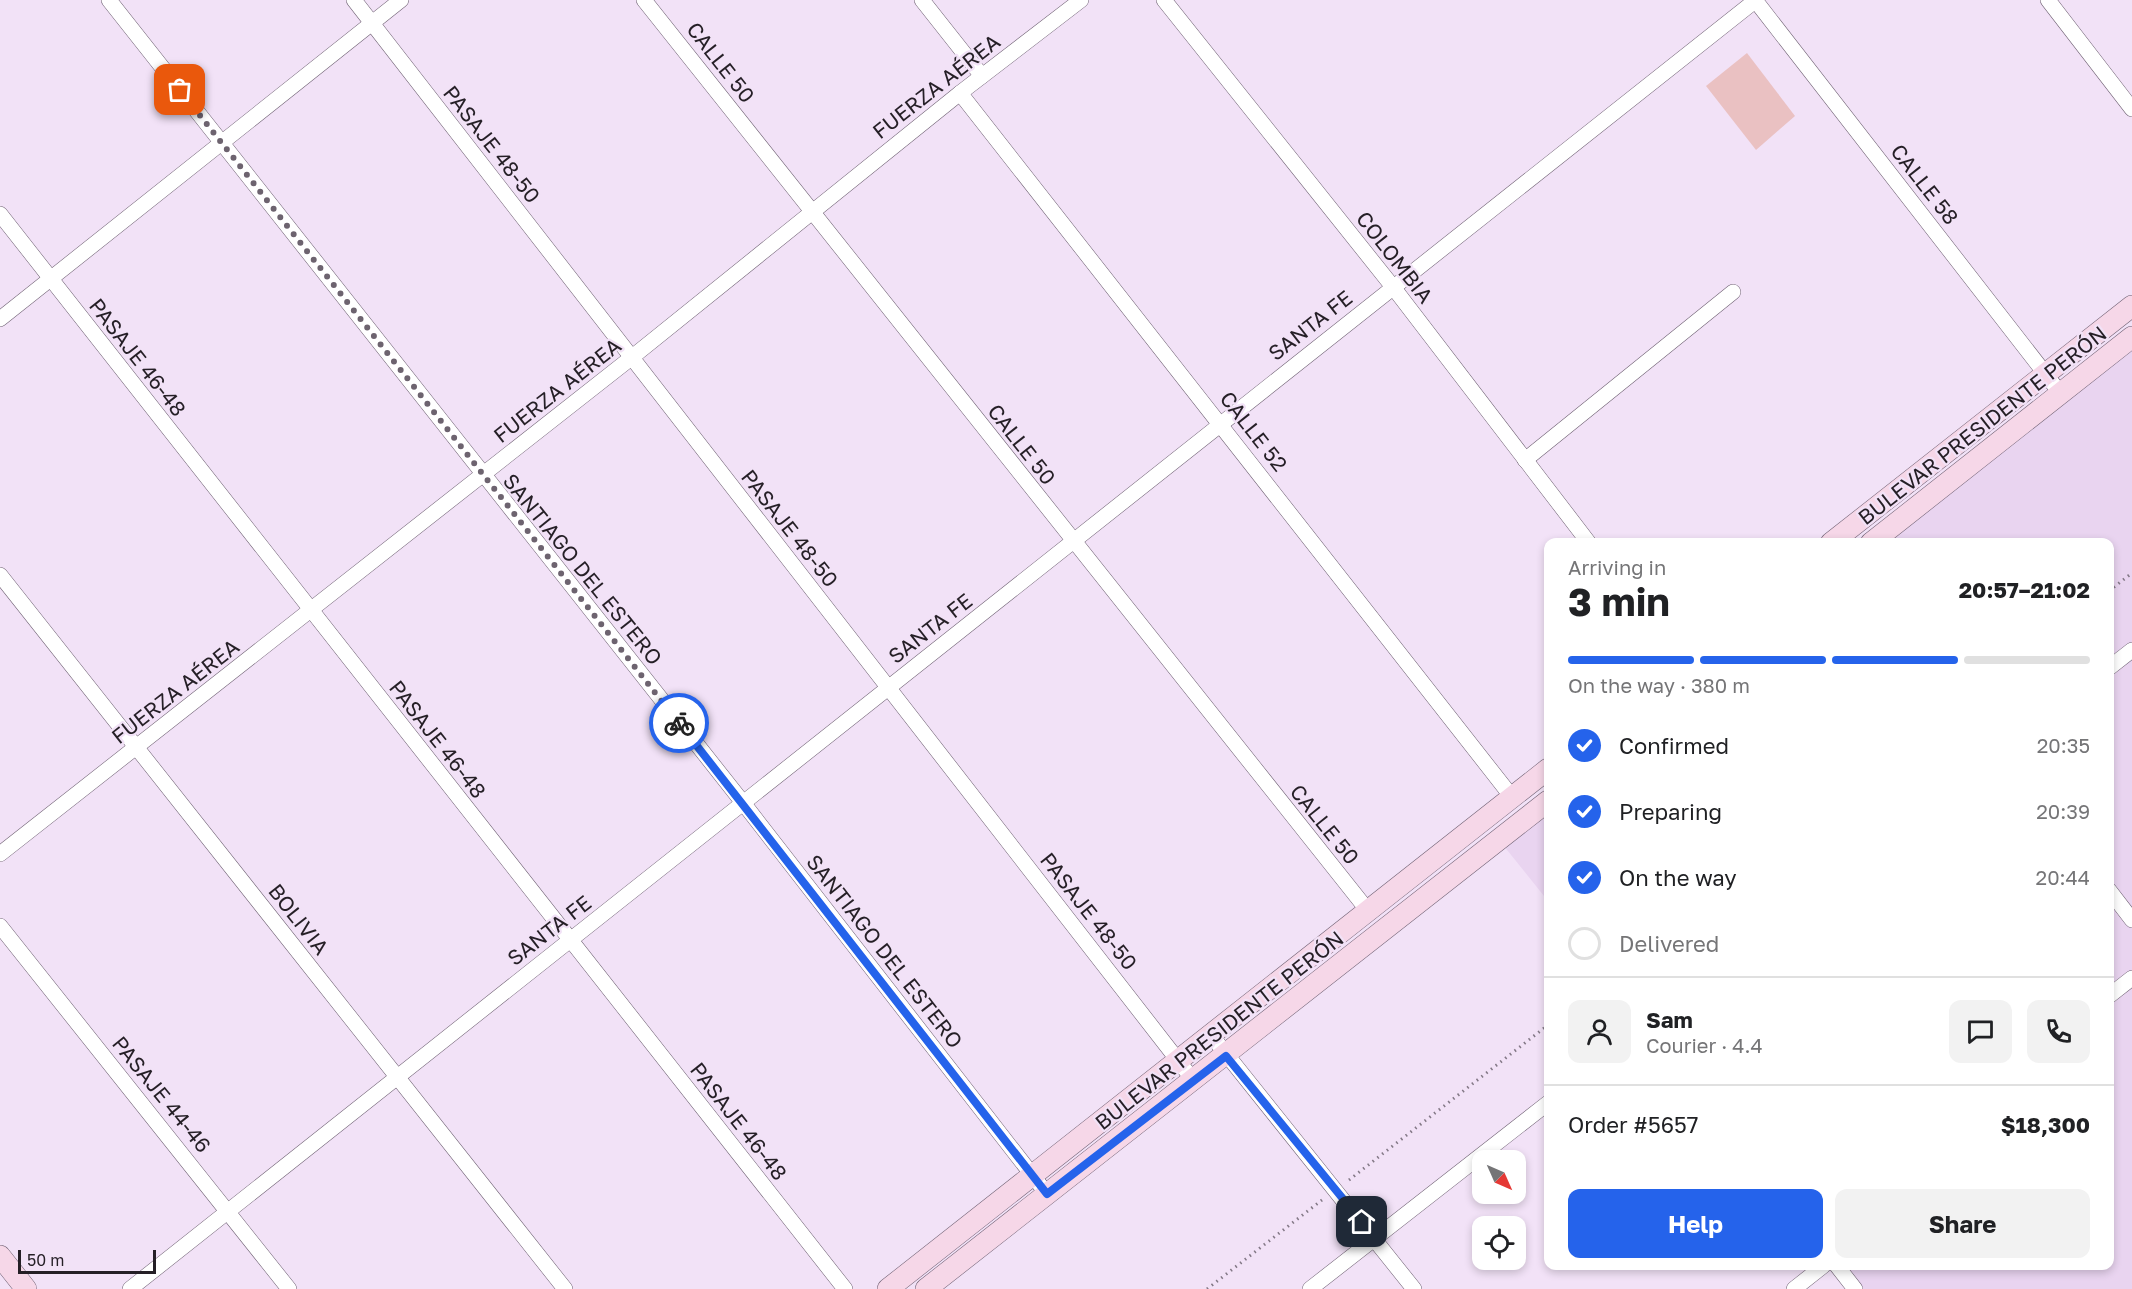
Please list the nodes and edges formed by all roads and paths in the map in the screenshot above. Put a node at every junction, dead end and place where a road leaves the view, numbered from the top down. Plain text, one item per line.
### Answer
1 (108, 0) edge
2 (354, 0) edge
3 (401, 0) edge
4 (644, 0) edge
5 (922, 0) edge
6 (1081, 0) edge
7 (1164, 0) edge
8 (1755, 0) edge
9 (2048, 0) edge
10 (372, 23) junction
11 (982, 76) junction
12 (960, 93) junction
13 (2132, 109) edge
14 (223, 144) junction
15 (812, 212) junction
16 (0, 214) edge
17 (51, 279) junction
18 (1393, 287) junction
19 (1733, 292) dead end
20 (2132, 306) edge
21 (0, 319) edge
22 (2132, 337) edge
23 (631, 358) junction
24 (2046, 374) junction
25 (2061, 394) junction
26 (1220, 422) junction
27 (1525, 460) junction
28 (482, 476) junction
29 (1585, 538) edge
30 (1837, 538) edge
31 (1877, 538) edge
32 (1073, 542) junction
33 (2132, 573) edge
34 (0, 574) edge
35 (2114, 587) edge
36 (310, 610) junction
37 (2132, 650) edge
38 (2114, 664) edge
39 (888, 688) junction
40 (138, 747) junction
41 (1544, 772) edge
42 (1512, 797) junction
43 (744, 804) junction
44 (1544, 804) edge
45 (0, 854) edge
46 (2114, 897) edge
47 (1369, 912) junction
48 (2132, 920) edge
49 (0, 926) edge
50 (570, 941) junction
51 (2132, 978) edge
52 (2114, 992) edge
53 (1544, 1028) edge
54 (1211, 1035) junction
55 (1226, 1056) junction
56 (1179, 1061) junction
57 (397, 1078) junction
58 (1194, 1081) junction
59 (1544, 1106) edge
60 (1033, 1176) junction
61 (1336, 1190) junction
62 (1047, 1194) junction
63 (229, 1211) junction
64 (1375, 1238) junction
65 (0, 1256) edge
66 (1818, 1270) edge
67 (1840, 1270) edge
68 (26, 1289) edge
69 (130, 1289) edge
70 (290, 1289) edge
71 (565, 1289) edge
72 (844, 1289) edge
73 (888, 1289) edge
74 (926, 1289) edge
75 (1207, 1289) edge
76 (1310, 1289) edge
77 (1414, 1289) edge
78 (1794, 1289) edge
79 (1855, 1289) edge

1 - 14 street, SANTIAGO DEL ESTERO
2 - 10 street, PASAJE 48-50
3 - 10 street
4 - 15 street, CALLE 50
5 - 11 street
6 - 11 street, FUERZA AÉREA
7 - 18 street, COLOMBIA
8 - 18 street, SANTA FE
8 - 24 street, CALLE 58
9 - 13 street
10 - 14 street
10 - 23 street, PASAJE 48-50
11 - 12 street, FUERZA AÉREA
12 - 15 street, FUERZA AÉREA
12 - 26 street, CALLE 52
14 - 17 street
14 - 28 street, SANTIAGO DEL ESTERO
15 - 23 street, FUERZA AÉREA
15 - 32 street, CALLE 50
16 - 17 street, PASAJE 46-48
17 - 21 street
17 - 36 street, PASAJE 46-48
18 - 26 street, SANTA FE
18 - 27 street, COLOMBIA
19 - 27 street
20 - 24 main road, BULEVAR PRESIDENTE PERÓN
22 - 25 main road, BULEVAR PRESIDENTE PERÓN
23 - 28 street, FUERZA AÉREA
23 - 39 street, PASAJE 48-50
24 - 25 street, CALLE 58
24 - 30 main road, BULEVAR PRESIDENTE PERÓN
25 - 31 main road, BULEVAR PRESIDENTE PERÓN
26 - 32 street, SANTA FE
26 - 42 street, CALLE 52
27 - 29 street, COLOMBIA
28 - 36 street, FUERZA AÉREA
28 - 43 street, SANTIAGO DEL ESTERO
32 - 39 street, SANTA FE
32 - 47 street, CALLE 50
33 - 35 path
34 - 40 street, BOLIVIA
36 - 40 street, FUERZA AÉREA
36 - 50 street, PASAJE 46-48
37 - 38 street
39 - 43 street, SANTA FE
39 - 56 street, PASAJE 48-50
40 - 45 street, FUERZA AÉREA
40 - 57 street, BOLIVIA
41 - 42 main road, BULEVAR PRESIDENTE PERÓN
42 - 47 main road, BULEVAR PRESIDENTE PERÓN
43 - 50 street, SANTA FE
43 - 60 street, SANTIAGO DEL ESTERO
44 - 55 main road, BULEVAR PRESIDENTE PERÓN
46 - 48 street
47 - 54 main road, BULEVAR PRESIDENTE PERÓN
49 - 63 street, PASAJE 44-46
50 - 57 street, SANTA FE
50 - 72 street, PASAJE 46-48
51 - 52 street
53 - 61 path
54 - 55 street
54 - 56 main road, BULEVAR PRESIDENTE PERÓN
55 - 58 main road, BULEVAR PRESIDENTE PERÓN
55 - 61 street
56 - 58 street, PASAJE 48-50
56 - 60 main road, BULEVAR PRESIDENTE PERÓN
57 - 63 street, SANTA FE
57 - 71 street, BOLIVIA
58 - 62 main road, BULEVAR PRESIDENTE PERÓN
59 - 64 street
60 - 62 street, SANTIAGO DEL ESTERO
60 - 73 main road, BULEVAR PRESIDENTE PERÓN
61 - 64 street
61 - 75 path
62 - 74 main road, BULEVAR PRESIDENTE PERÓN
63 - 69 street, SANTA FE
63 - 70 street, PASAJE 44-46
64 - 76 street
64 - 77 street
65 - 68 main road
66 - 78 street
67 - 79 street

